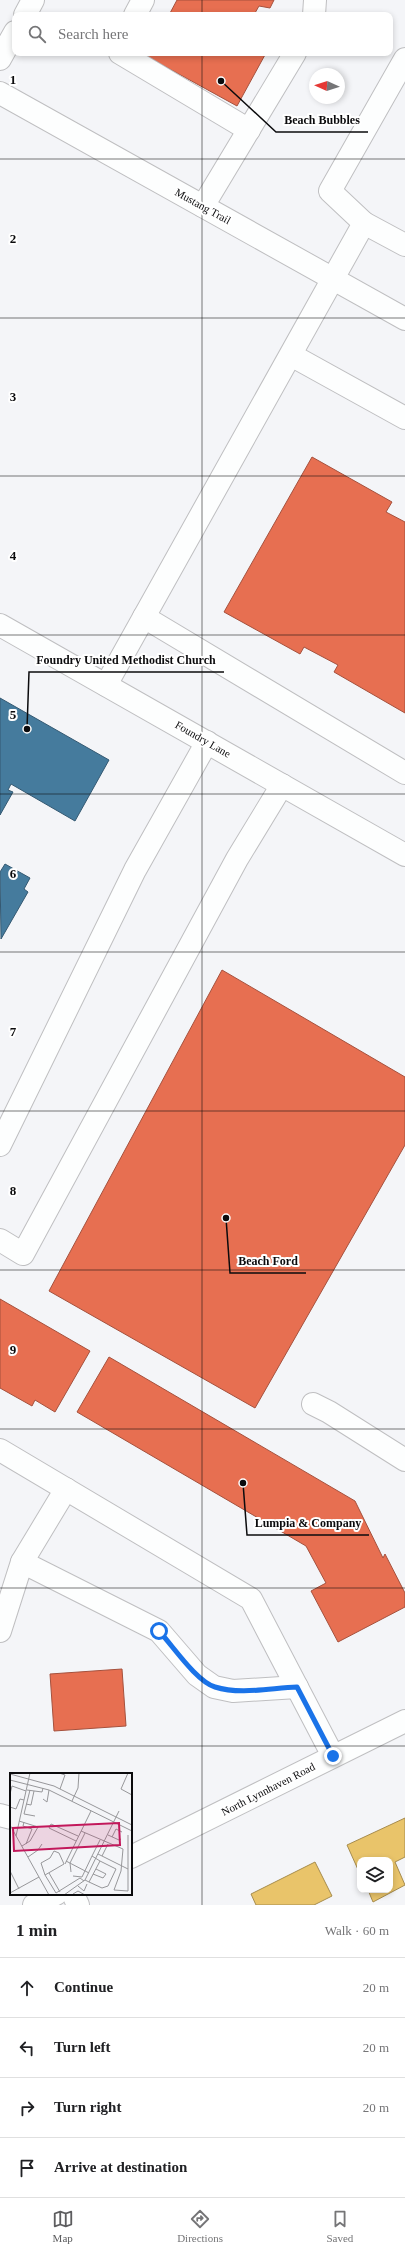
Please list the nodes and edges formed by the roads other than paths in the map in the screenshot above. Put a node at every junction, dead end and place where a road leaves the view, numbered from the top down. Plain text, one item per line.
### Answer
1 (33, 0) edge
2 (143, 0) edge
3 (315, 0) edge
4 (27, 12) edge
5 (137, 12) edge
6 (314, 12) edge
7 (12, 37) edge
8 (125, 56) edge
9 (293, 56) edge
10 (0, 59) edge
11 (405, 59) edge
12 (0, 93) edge
13 (249, 130) junction
14 (203, 206) junction
15 (364, 223) junction
16 (405, 245) edge
17 (334, 278) junction
18 (405, 319) edge
19 (291, 354) junction
20 (405, 418) edge
21 (144, 617) junction
22 (0, 625) edge
23 (106, 685) junction
24 (207, 742) junction
25 (405, 773) edge
26 (282, 785) junction
27 (405, 855) edge
28 (0, 1145) edge
29 (0, 1240) edge
30 (313, 1404) dead end
31 (0, 1450) edge
32 (405, 1460) edge
33 (66, 1489) junction
34 (22, 1562) junction
35 (0, 1631) edge
36 (297, 1687) junction
37 (405, 1721) edge
38 (333, 1756) junction
39 (0, 1815) edge
40 (10, 1818) edge
41 (136, 1852) edge
42 (54, 1895) edge
43 (73, 1895) edge
44 (34, 1905) edge
45 (78, 1905) edge

1 - 4 street
2 - 5 street
3 - 6 street
7 - 10 street
8 - 13 street
9 - 13 street
11 - 15 street
12 - 14 street, Mustang Trail
13 - 14 street
14 - 17 street, Mustang Trail
15 - 16 street
15 - 17 street
17 - 18 street, Mustang Trail
17 - 19 street
19 - 20 street
19 - 21 street
21 - 23 street
21 - 25 street
22 - 23 street, Foundry Lane
23 - 24 street, Foundry Lane
24 - 26 street, Foundry Lane
24 - 28 street
26 - 27 street, Foundry Lane
26 - 29 street
30 - 32 street
31 - 33 street
33 - 34 street
33 - 36 street
34 - 35 street
34 - 36 street
36 - 38 street
37 - 38 street, North Lynnhaven Road
38 - 41 street, North Lynnhaven Road
39 - 40 street
42 - 44 street
43 - 45 street

